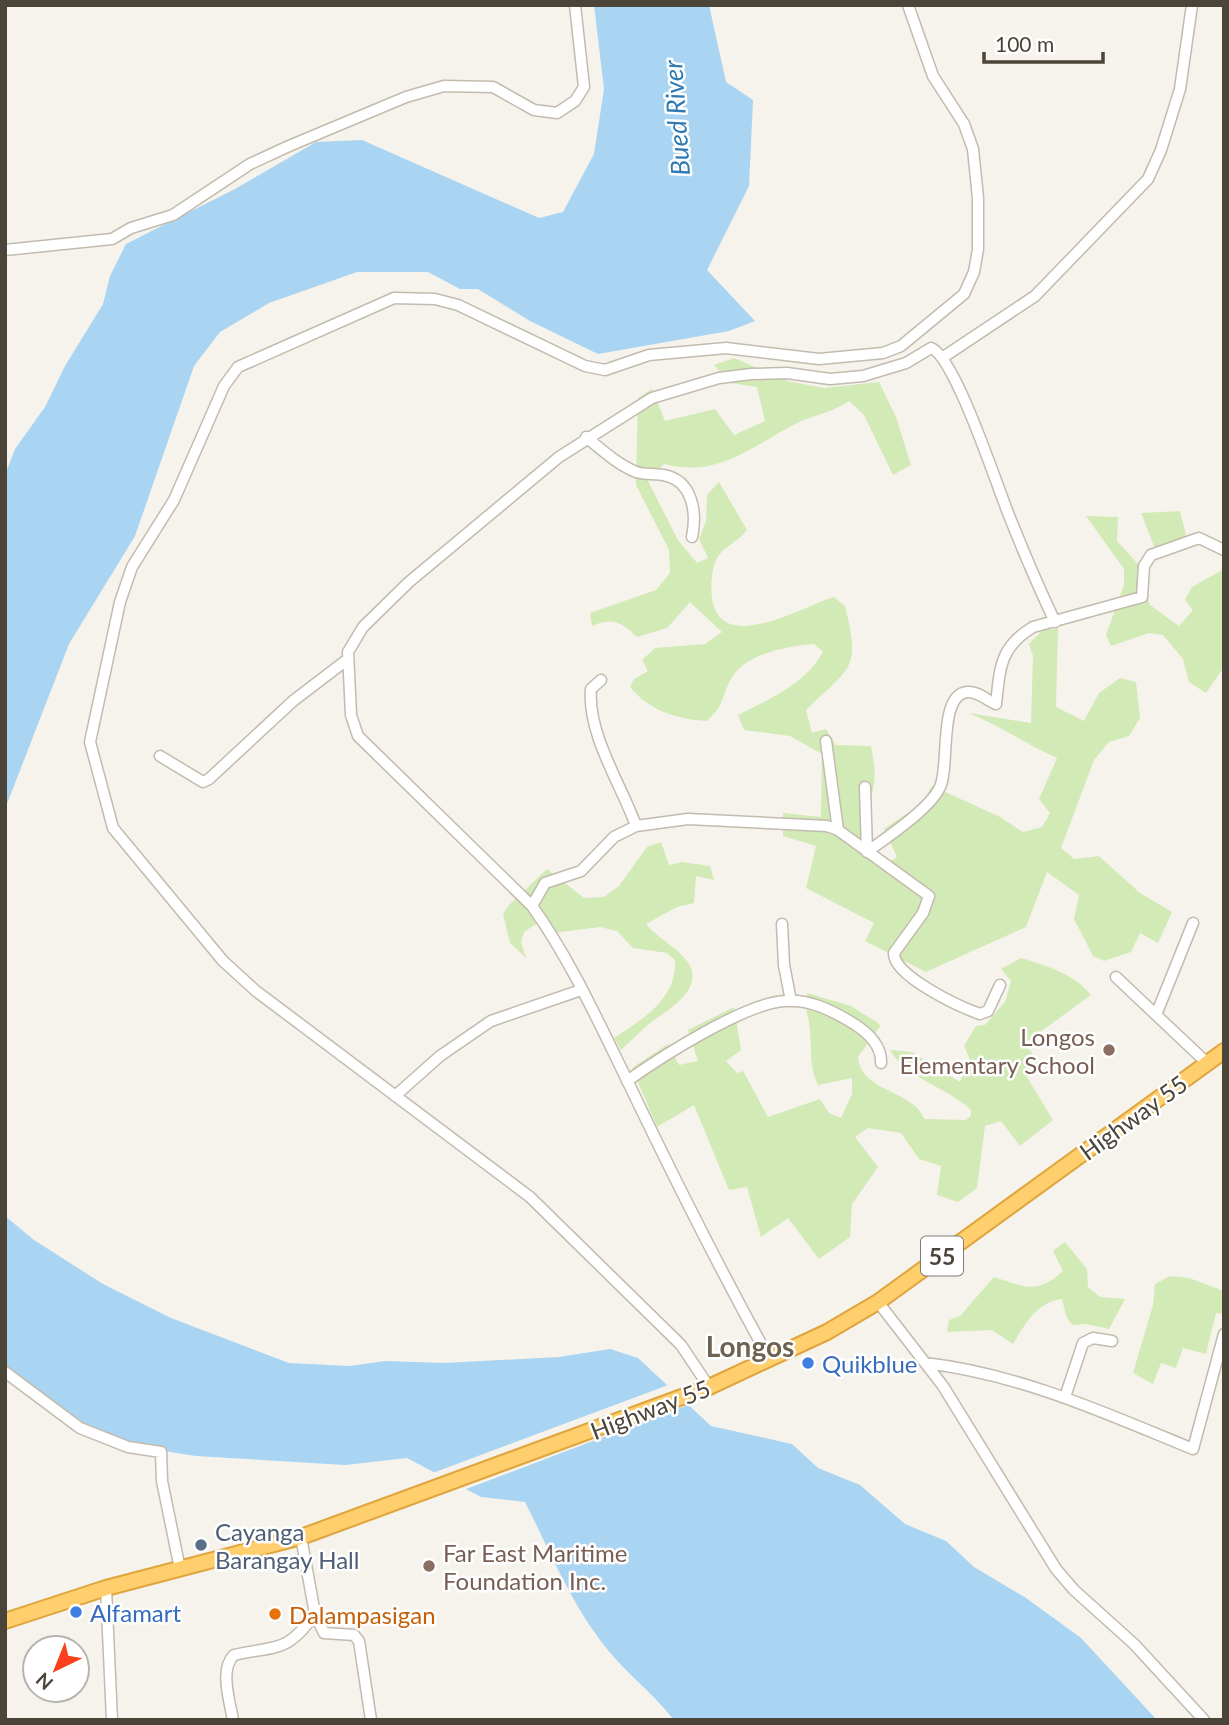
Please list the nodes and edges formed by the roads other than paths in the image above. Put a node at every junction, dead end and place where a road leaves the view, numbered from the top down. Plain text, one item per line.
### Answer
1 (575, 5) edge
2 (908, 5) edge
3 (1192, 5) edge
4 (5, 250) edge
5 (942, 358) junction
6 (586, 438) junction
7 (692, 537) dead end
8 (1224, 550) edge
9 (1055, 622) junction
10 (348, 659) junction
11 (601, 681) dead end
12 (827, 741) dead end
13 (160, 756) dead end
14 (865, 787) dead end
15 (636, 826) junction
16 (838, 830) junction
17 (867, 852) junction
18 (531, 906) junction
19 (782, 923) dead end
20 (1193, 923) dead end
21 (1116, 977) dead end
22 (999, 985) dead end
23 (581, 990) junction
24 (791, 1001) junction
25 (1156, 1015) junction
26 (1224, 1051) edge
27 (881, 1063) dead end
28 (1207, 1063) junction
29 (627, 1081) junction
30 (395, 1096) junction
31 (878, 1302) junction
32 (1224, 1334) edge
33 (1112, 1341) dead end
34 (770, 1360) junction
35 (925, 1363) junction
36 (1219, 1365) edge
37 (5, 1372) edge
38 (709, 1387) junction
39 (1065, 1397) junction
40 (301, 1537) junction
41 (180, 1569) junction
42 (106, 1588) junction
43 (315, 1614) junction
44 (5, 1621) edge
45 (112, 1720) edge
46 (233, 1720) edge
47 (371, 1720) edge
48 (1204, 1720) edge

1 - 4 street
2 - 30 street
3 - 5 street
5 - 6 street
5 - 9 street
6 - 7 street
6 - 10 street
8 - 9 street
9 - 17 street
10 - 13 street
10 - 18 street
11 - 15 street
12 - 16 street
14 - 17 street
15 - 16 street
15 - 18 street
16 - 17 street
17 - 22 street
18 - 23 street
19 - 24 street
20 - 25 street
21 - 25 street
23 - 29 street
23 - 30 street
24 - 27 street
24 - 29 street
25 - 28 street
26 - 28 highway, Highway 55 / 55
28 - 31 highway, Highway 55 / 55
29 - 34 street
30 - 38 street
31 - 34 highway, Highway 55 / 55
31 - 35 street
32 - 36 street
33 - 39 street
34 - 38 highway, Highway 55 / 55
35 - 39 street
35 - 48 street
36 - 39 street
37 - 41 street
38 - 40 highway, Highway 55 / 55
40 - 41 highway, Highway 55 / 55
40 - 43 street
41 - 42 highway, Highway 55 / 55
42 - 44 highway, Highway 55 / 55
42 - 45 street
43 - 46 street
43 - 47 street

